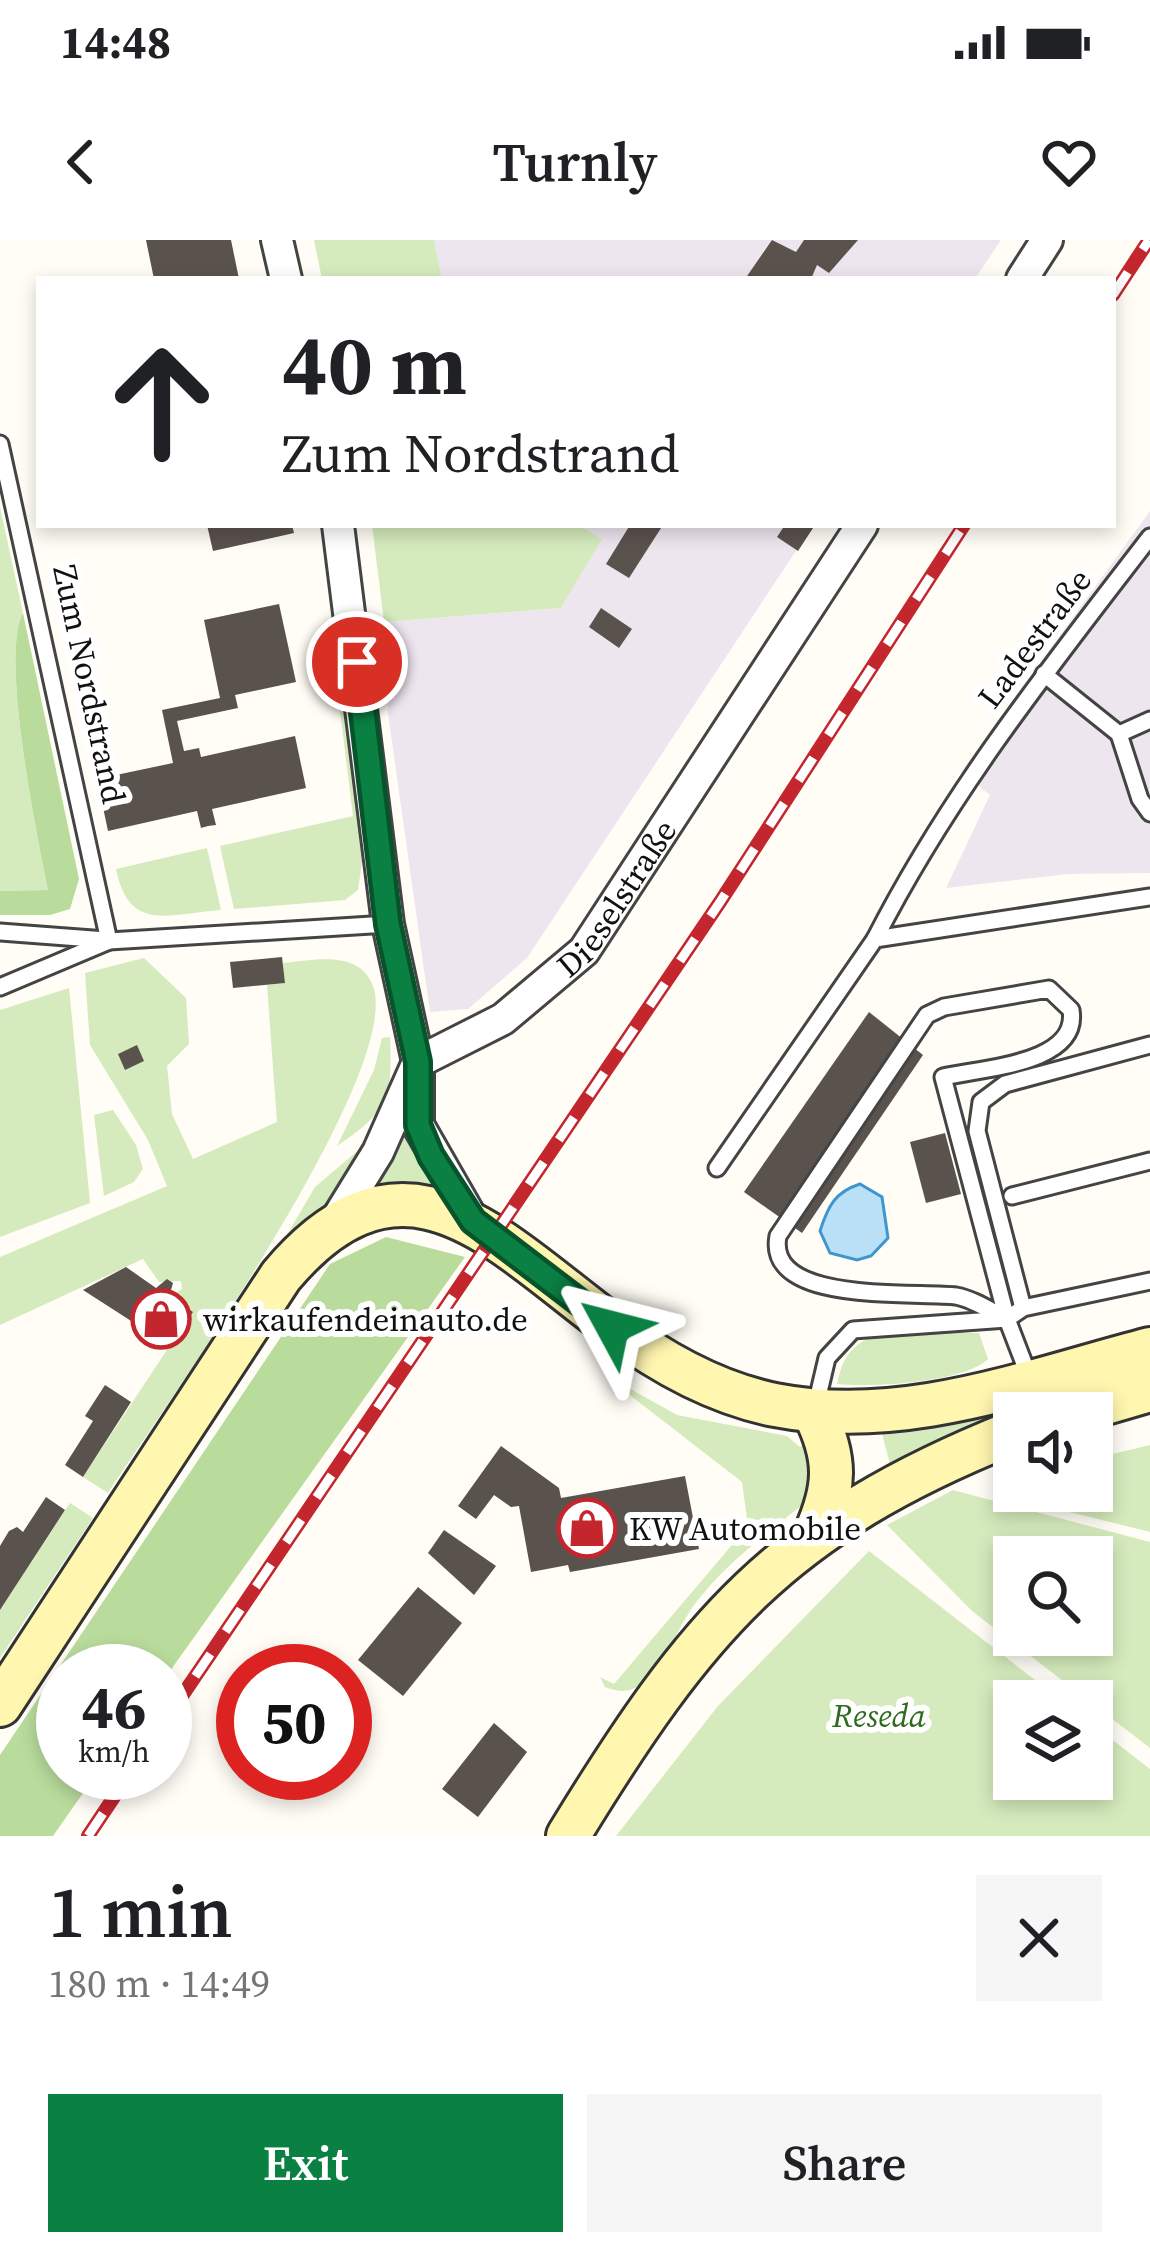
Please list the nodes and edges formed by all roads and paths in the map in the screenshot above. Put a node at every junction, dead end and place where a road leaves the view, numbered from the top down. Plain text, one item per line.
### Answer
1 (278, 240) edge
2 (1048, 240) edge
3 (285, 276) edge
4 (1024, 276) edge
5 (0, 444) edge
6 (338, 528) edge
7 (860, 528) edge
8 (1150, 537) edge
9 (1044, 674) junction
10 (1150, 720) edge
11 (1119, 734) junction
12 (1150, 813) edge
13 (1150, 897) edge
14 (388, 924) junction
15 (0, 932) edge
16 (875, 939) junction
17 (109, 940) junction
18 (0, 987) edge
19 (1150, 1045) edge
20 (418, 1062) junction
21 (1150, 1161) edge
22 (717, 1168) dead end
23 (1012, 1196) dead end
24 (479, 1224) junction
25 (333, 1225) junction
26 (1150, 1281) edge
27 (1023, 1308) junction
28 (1007, 1319) junction
29 (1150, 1349) edge
30 (1030, 1380) junction
31 (1150, 1390) edge
32 (1113, 1401) edge
33 (814, 1412) junction
34 (993, 1440) edge
35 (815, 1534) junction
36 (0, 1705) edge
37 (568, 1836) edge

1 - 3 street
2 - 4 street
5 - 17 lane, Zum Nordstrand
6 - 14 street
7 - 20 street, Dieselstraße
8 - 9 lane, Ladestraße
9 - 11 lane
9 - 16 lane, Ladestraße
10 - 11 lane
11 - 12 lane
13 - 16 lane
14 - 17 lane
14 - 20 street
15 - 17 lane
16 - 22 lane, Ladestraße
17 - 18 lane
19 - 27 lane
20 - 24 street
20 - 25 street
21 - 23 lane
24 - 25 main road
24 - 33 main road
25 - 36 main road
26 - 27 lane
27 - 28 lane
28 - 28 lane
28 - 30 lane
28 - 33 lane
29 - 30 main road
30 - 33 main road
31 - 32 main road
33 - 35 main road
34 - 35 main road
35 - 37 main road

